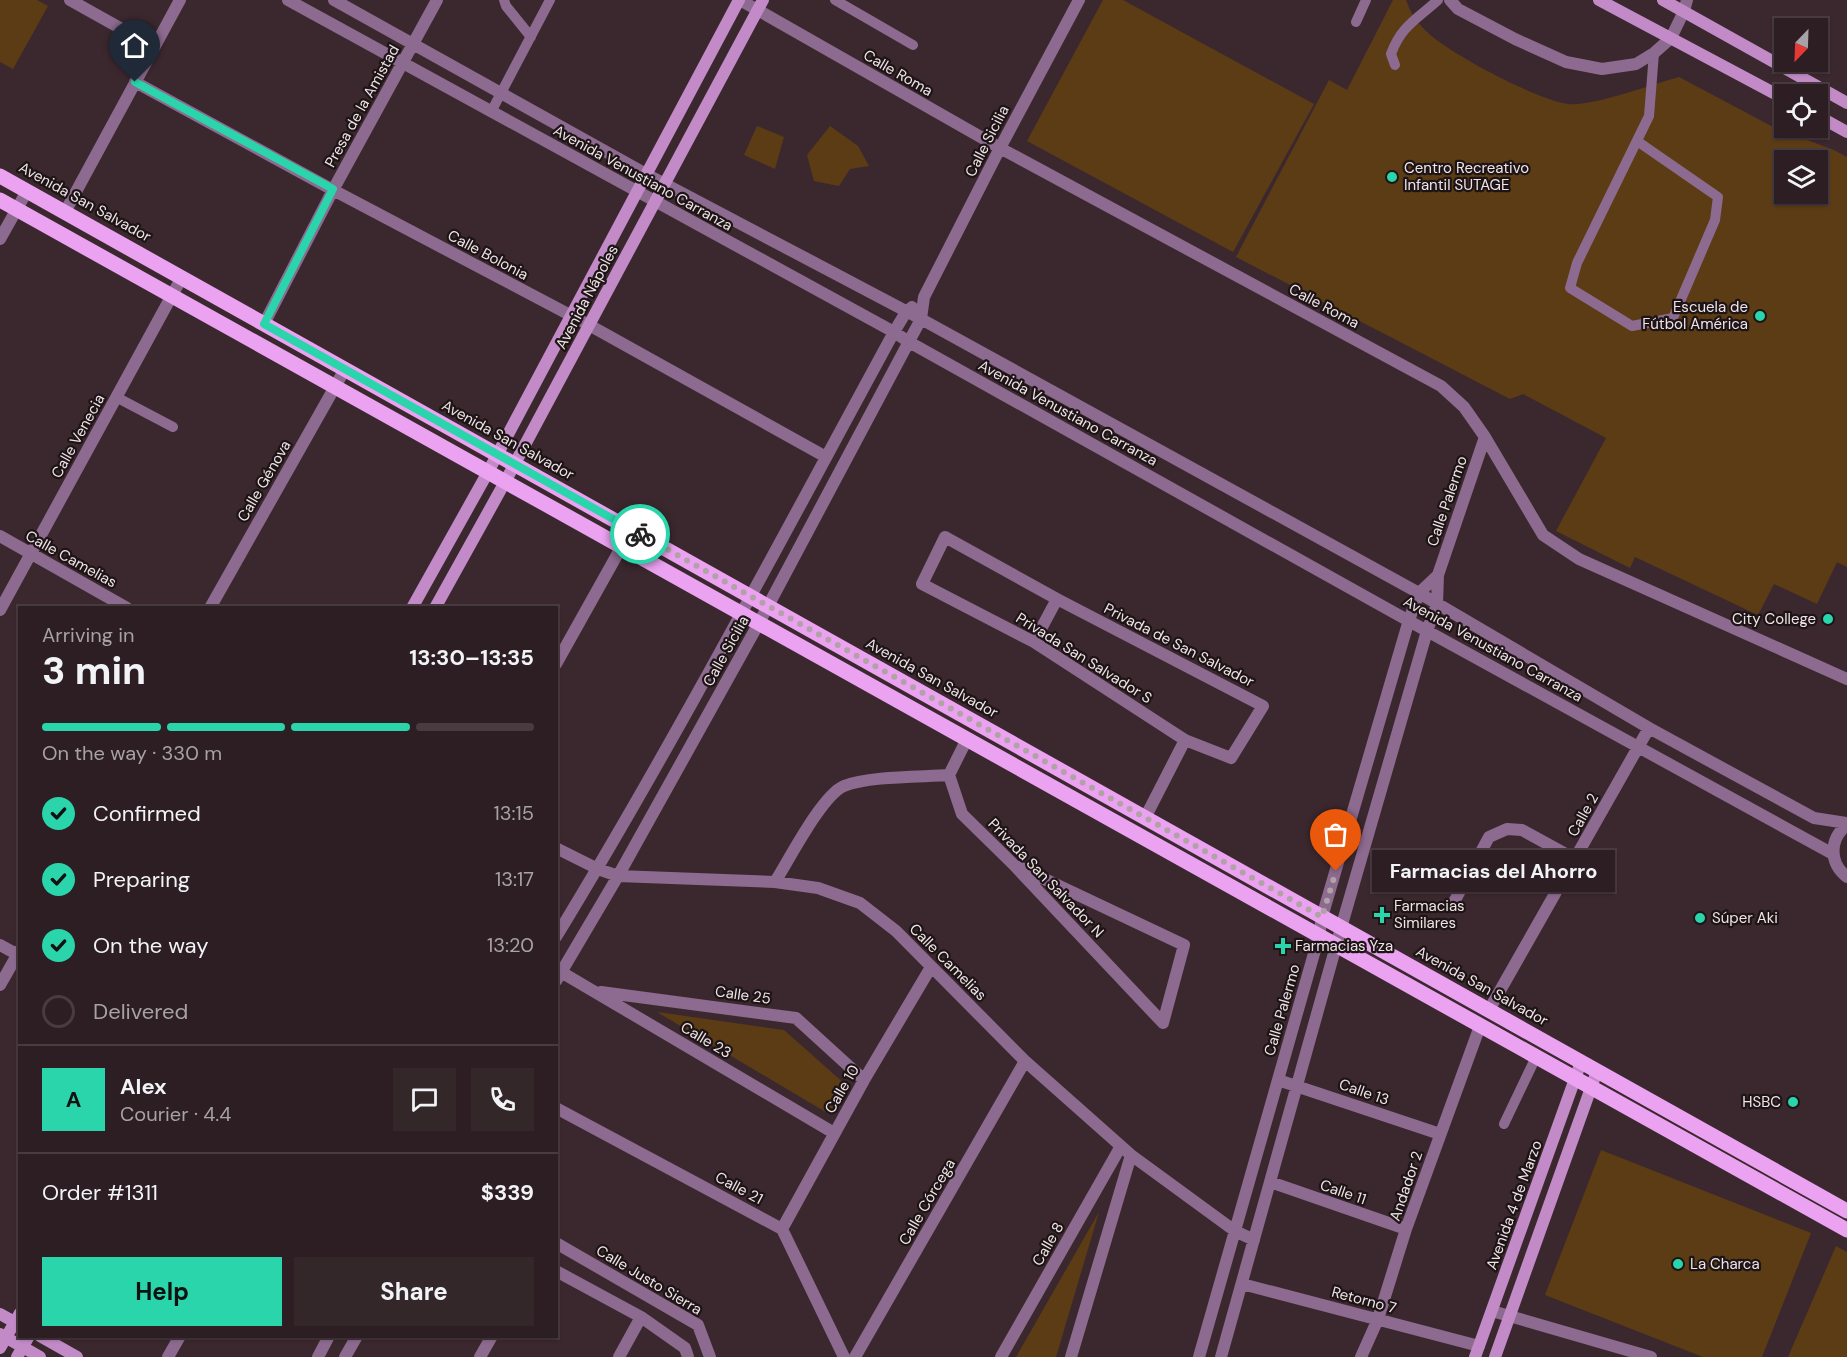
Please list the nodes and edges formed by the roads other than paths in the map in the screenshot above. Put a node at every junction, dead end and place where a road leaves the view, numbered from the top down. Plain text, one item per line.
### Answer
1 (70, 0) edge
2 (180, 0) edge
3 (288, 0) edge
4 (334, 0) edge
5 (437, 0) edge
6 (504, 0) edge
7 (550, 0) edge
8 (739, 0) edge
9 (835, 0) edge
10 (1079, 0) edge
11 (1366, 0) edge
12 (1438, 0) edge
13 (1450, 0) edge
14 (1599, 0) edge
15 (1663, 0) edge
16 (761, 5) edge
17 (1685, 6) edge
18 (1356, 22) dead end
19 (531, 37) junction
20 (1671, 38) junction
21 (413, 44) junction
22 (913, 45) dead end
23 (154, 47) junction
24 (1654, 53) junction
25 (402, 64) junction
26 (1395, 65) dead end
27 (135, 82) junction
28 (501, 93) junction
29 (1774, 93) edge
30 (1847, 102) edge
31 (491, 112) junction
32 (1828, 122) edge
33 (1847, 132) edge
34 (1637, 141) junction
35 (1000, 148) junction
36 (646, 174) junction
37 (0, 176) edge
38 (665, 183) junction
39 (333, 189) junction
40 (27, 190) junction
41 (637, 191) junction
42 (0, 200) edge
43 (655, 202) junction
44 (17, 209) junction
45 (65, 212) junction
46 (0, 239) edge
47 (182, 277) junction
48 (171, 295) junction
49 (924, 297) junction
50 (906, 312) junction
51 (571, 315) junction
52 (921, 319) junction
53 (264, 324) junction
54 (589, 325) junction
55 (894, 332) junction
56 (909, 342) junction
57 (345, 369) junction
58 (335, 387) junction
59 (116, 398) junction
60 (173, 427) dead end
61 (1485, 436) junction
62 (497, 454) junction
63 (826, 457) junction
64 (514, 464) junction
65 (488, 472) junction
66 (505, 482) junction
67 (0, 536) edge
68 (621, 546) junction
69 (31, 553) junction
70 (1438, 574) junction
71 (1419, 593) junction
72 (750, 596) junction
73 (1057, 599) junction
74 (1437, 604) junction
75 (124, 606) edge
76 (211, 606) edge
77 (413, 606) edge
78 (436, 606) edge
79 (767, 606) junction
80 (0, 610) edge
81 (741, 613) junction
82 (1409, 620) junction
83 (759, 623) junction
84 (1427, 631) junction
85 (1034, 642) junction
86 (558, 660) edge
87 (1847, 679) edge
88 (1649, 729) junction
89 (967, 739) junction
90 (1185, 740) junction
91 (1638, 746) junction
92 (1231, 758) joint
93 (949, 776) junction
94 (1145, 818) junction
95 (1847, 824) edge
96 (558, 849) edge
97 (1833, 854) junction
98 (1575, 859) junction
99 (1013, 864) junction
100 (598, 869) junction
101 (618, 876) junction
102 (1846, 879) edge
103 (775, 882) junction
104 (1455, 902) dead end
105 (1322, 917) junction
106 (1341, 928) junction
107 (558, 934) edge
108 (1319, 936) junction
109 (0, 945) edge
110 (1337, 946) junction
111 (18, 953) edge
112 (18, 955) edge
113 (931, 967) junction
114 (559, 977) edge
115 (0, 985) edge
116 (594, 991) junction
117 (1489, 1010) junction
118 (1480, 1026) junction
119 (1536, 1057) junction
120 (1025, 1061) junction
121 (1581, 1062) junction
122 (1597, 1071) junction
123 (1575, 1078) junction
124 (864, 1080) junction
125 (1278, 1080) junction
126 (1298, 1086) junction
127 (1592, 1088) junction
128 (558, 1109) edge
129 (1504, 1124) dead end
130 (834, 1133) junction
131 (1440, 1134) junction
132 (1121, 1146) junction
133 (1131, 1155) junction
134 (1270, 1182) junction
135 (1847, 1211) edge
136 (783, 1228) junction
137 (1406, 1229) junction
138 (1847, 1230) edge
139 (1235, 1231) junction
140 (1254, 1240) junction
141 (558, 1244) edge
142 (558, 1272) edge
143 (1242, 1284) junction
144 (1491, 1311) junction
145 (0, 1314) edge
146 (641, 1317) junction
147 (1510, 1317) junction
148 (1378, 1319) junction
149 (18, 1320) edge
150 (44, 1338) edge
151 (179, 1338) edge
152 (328, 1338) edge
153 (356, 1338) edge
154 (491, 1338) edge
155 (2, 1340) edge
156 (23, 1347) edge
157 (1477, 1351) edge
158 (40, 1357) edge
159 (77, 1357) edge
160 (168, 1357) edge
161 (318, 1357) edge
162 (345, 1357) edge
163 (480, 1357) edge
164 (620, 1357) edge
165 (688, 1357) edge
166 (710, 1357) edge
167 (844, 1357) edge
168 (855, 1357) edge
169 (1001, 1357) edge
170 (1071, 1357) edge
171 (1199, 1357) edge
172 (1221, 1357) edge
173 (1361, 1357) edge
174 (1495, 1357) edge
175 (1651, 1357) edge

1 - 23 street
2 - 23 street
3 - 25 street, Avenida Venustiano Carranza
4 - 21 street, Avenida Venustiano Carranza
5 - 21 street, Presa de la Amistad
6 - 19 lane
7 - 19 lane
8 - 16 street, Calle Roma
8 - 36 main road, Avenida Nápoles
9 - 22 lane
10 - 35 street, Calle Sicilia
11 - 18 lane
12 - 26 lane
13 - 24 street
14 - 20 main road
15 - 17 main road
16 - 35 street, Calle Roma
16 - 38 main road, Avenida Nápoles
17 - 20 street
17 - 30 main road
19 - 28 lane
20 - 24 street
20 - 29 main road
21 - 25 street, Presa de la Amistad
21 - 28 street, Avenida Venustiano Carranza
23 - 27 street
24 - 34 lane
25 - 31 street, Avenida Venustiano Carranza
25 - 39 street, Presa de la Amistad
27 - 39 street, Calle Bolonia
27 - 45 street
28 - 31 lane
28 - 36 street, Avenida Venustiano Carranza
31 - 41 street, Avenida Venustiano Carranza
32 - 33 main road
34 - 34 lane
35 - 49 street, Calle Sicilia
35 - 61 street, Calle Roma
36 - 38 street, Avenida Venustiano Carranza
36 - 41 main road, Avenida Nápoles
37 - 40 main road, Avenida San Salvador
38 - 43 main road, Avenida Nápoles
38 - 50 street, Avenida Venustiano Carranza
39 - 51 street, Calle Bolonia
39 - 53 street, Presa de la Amistad
40 - 44 street
40 - 45 main road, Avenida San Salvador
41 - 43 street, Avenida Venustiano Carranza
41 - 51 main road, Avenida Nápoles
42 - 44 main road
43 - 54 main road, Avenida Nápoles
43 - 55 street, Avenida Venustiano Carranza
44 - 46 street
44 - 48 main road
45 - 47 main road, Avenida San Salvador
47 - 48 street, Calle Venecia
47 - 53 main road, Avenida San Salvador
48 - 58 main road
48 - 59 street, Calle Venecia
49 - 50 street, Calle Sicilia
49 - 52 street, Calle Sicilia
50 - 52 street, Avenida Venustiano Carranza
50 - 55 street, Calle Sicilia
51 - 54 street, Calle Bolonia
51 - 62 main road, Avenida Nápoles
52 - 56 street, Calle Sicilia
52 - 71 street, Avenida Venustiano Carranza
53 - 57 main road, Avenida San Salvador
54 - 63 street, Calle Bolonia
54 - 64 main road, Avenida Nápoles
55 - 56 street, Avenida Venustiano Carranza
55 - 63 street, Calle Sicilia
56 - 79 street, Calle Sicilia
56 - 82 street, Avenida Venustiano Carranza
57 - 58 street, Calle Génova
57 - 62 main road, Avenida San Salvador
58 - 65 main road
58 - 76 street, Calle Génova
59 - 60 lane
59 - 69 street, Calle Venecia
61 - 70 street, Calle Palermo
61 - 87 street, Calle Roma
62 - 64 main road, Avenida San Salvador
62 - 65 main road, Avenida Nápoles
63 - 72 street, Calle Sicilia
64 - 66 main road, Avenida Nápoles
64 - 72 main road, Avenida San Salvador
65 - 66 main road
65 - 77 main road, Avenida Nápoles
66 - 68 main road
66 - 78 main road, Avenida Nápoles
67 - 69 street, Calle Camelias
68 - 81 main road
68 - 86 street
69 - 75 street, Calle Camelias
69 - 80 street, Calle Venecia
70 - 71 street, Calle Palermo
70 - 74 street, Calle Palermo
71 - 74 street, Avenida Venustiano Carranza
71 - 82 street, Calle Palermo
72 - 79 main road, Avenida San Salvador
72 - 81 street, Calle Sicilia
73 - 85 street
73 - 85 street, Privada San Salvador S
73 - 92 street, Privada de San Salvador
74 - 84 street, Calle Palermo
74 - 88 street, Avenida Venustiano Carranza
79 - 83 street, Calle Sicilia
79 - 94 main road, Avenida San Salvador
81 - 83 main road
81 - 100 street, Calle Sicilia
82 - 84 street, Avenida Venustiano Carranza
82 - 105 street, Calle Palermo
83 - 89 main road
83 - 101 street, Calle Sicilia
84 - 91 street, Avenida Venustiano Carranza
84 - 106 street, Calle Palermo
85 - 90 street, Privada San Salvador S
88 - 91 street, Calle 2
88 - 95 street, Avenida Venustiano Carranza
89 - 93 street
89 - 108 main road
90 - 92 street, Privada San Salvador S
90 - 94 street
91 - 97 street, Avenida Venustiano Carranza
91 - 98 street, Calle 2
93 - 99 street, Privada San Salvador N
93 - 103 street
94 - 105 main road, Avenida San Salvador
95 - 97 street
96 - 100 street, Calle Camelias
97 - 102 street
98 - 104 street
98 - 117 street, Calle 2
99 - 99 street, Privada San Salvador N
100 - 101 street, Calle Camelias
100 - 107 street, Calle Sicilia
101 - 103 street, Calle Camelias
101 - 114 street, Calle Sicilia
103 - 113 street, Calle Camelias
105 - 106 main road, Avenida San Salvador
105 - 108 street, Calle Palermo
106 - 110 street, Calle Palermo
106 - 117 main road, Avenida San Salvador
108 - 110 main road
108 - 125 street, Calle Palermo
109 - 111 street
110 - 118 main road
110 - 126 street, Calle Palermo
112 - 115 street
113 - 120 street, Calle Camelias
113 - 124 street, Calle 10
114 - 116 street, Calle 23
116 - 124 street, Calle 25
116 - 130 street, Calle 23
117 - 121 main road, Avenida San Salvador
118 - 119 main road
118 - 131 street, Andador 2
119 - 123 main road
119 - 129 lane
120 - 132 street, Calle Camelias
120 - 168 street, Calle Córcega
121 - 122 main road, Avenida San Salvador
121 - 123 main road, Avenida 4 de Marzo
122 - 127 main road
122 - 135 main road, Avenida San Salvador
123 - 127 main road
123 - 144 main road, Avenida 4 de Marzo
124 - 130 street, Calle 10
125 - 126 street, Calle 13
125 - 139 street, Calle Palermo
126 - 131 street, Calle 13
126 - 134 street, Calle Palermo
127 - 138 main road
127 - 147 main road
128 - 136 street, Calle 21
130 - 136 street, Calle 10
131 - 137 street, Andador 2
132 - 133 street, Calle Camelias
132 - 169 street, Calle 8
133 - 139 street, Calle Camelias
133 - 170 street
134 - 137 street, Calle 11
134 - 140 street, Calle Palermo
136 - 167 street
137 - 148 street, Andador 2
139 - 140 street, Calle Camelias
139 - 171 street, Calle Palermo
140 - 143 street, Calle Palermo
141 - 166 street, Calle Justo Sierra
142 - 146 street
143 - 148 street, Retorno 7
143 - 172 street, Calle Palermo
144 - 147 street
144 - 157 main road, Avenida 4 de Marzo
145 - 149 main road
146 - 164 street
146 - 165 street
147 - 174 main road
147 - 175 street
148 - 157 street, Retorno 7
148 - 173 street, Andador 2
149 - 155 main road
150 - 159 main road
151 - 160 street
152 - 161 street
153 - 162 street
154 - 163 street
155 - 156 main road
156 - 158 main road

